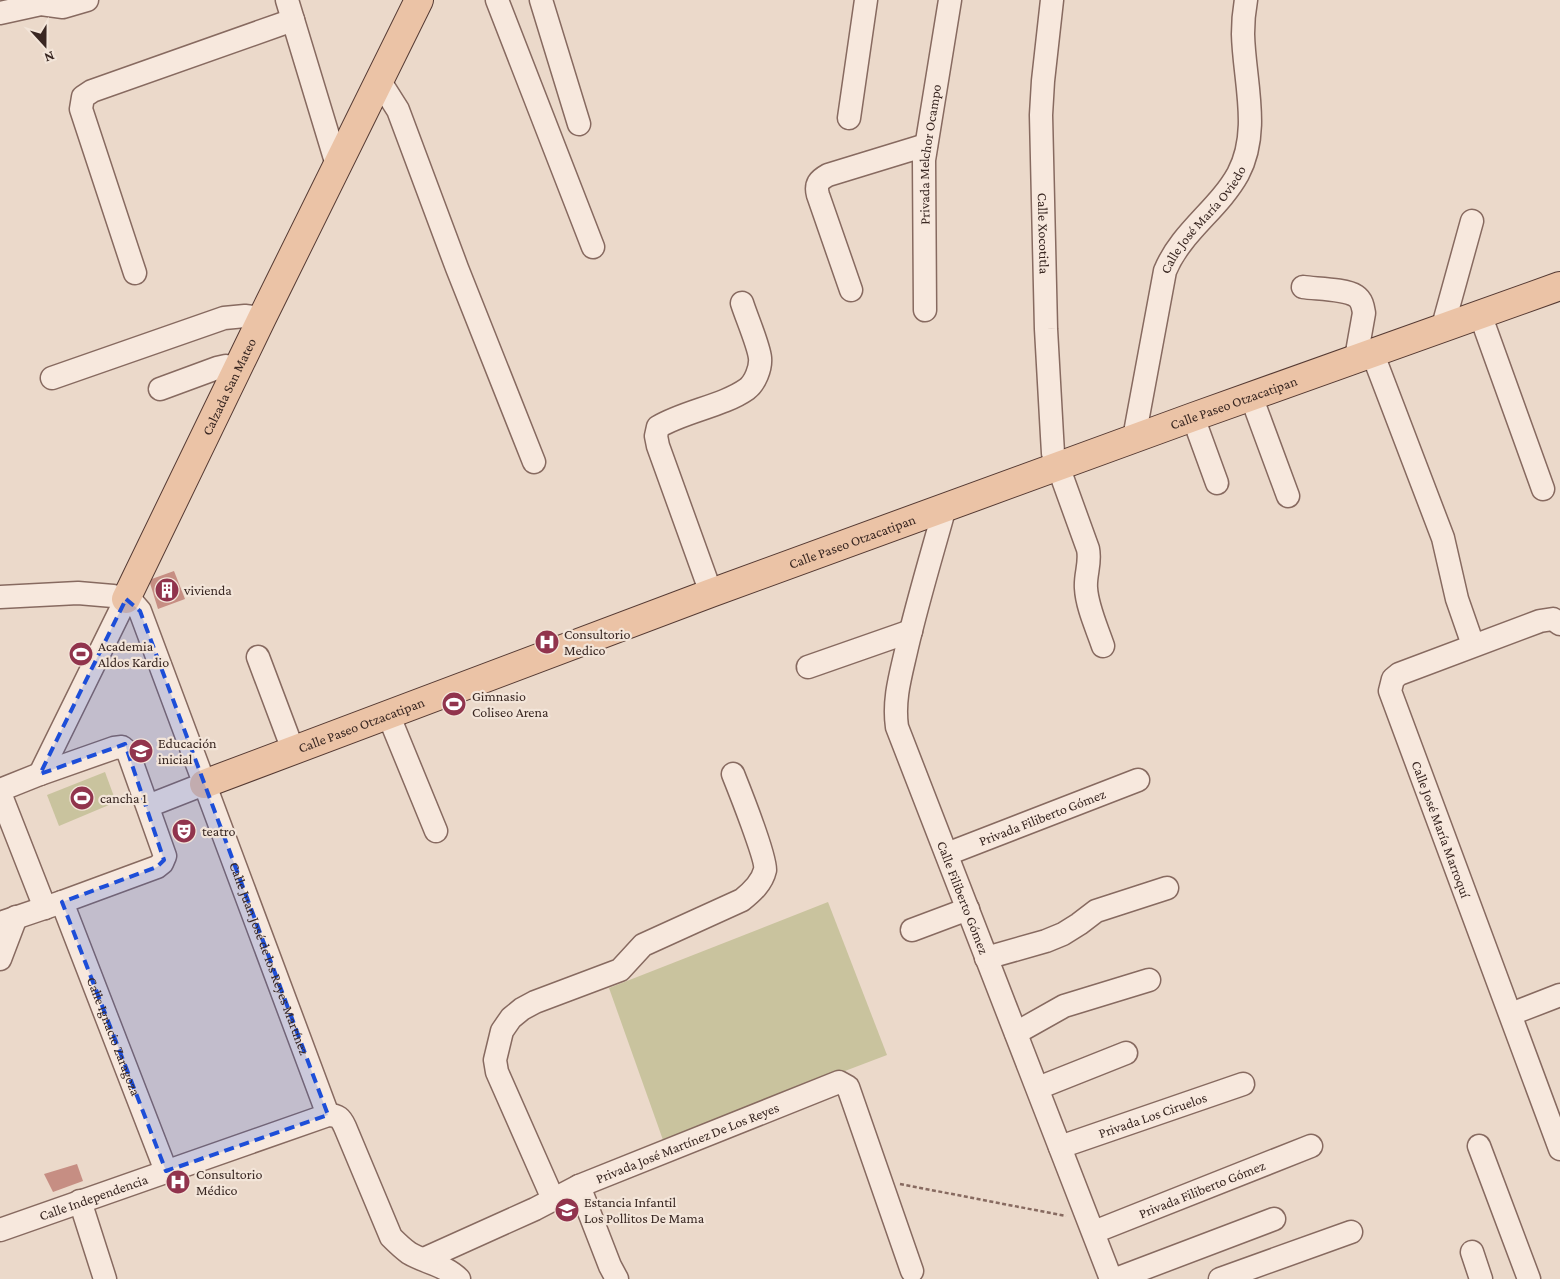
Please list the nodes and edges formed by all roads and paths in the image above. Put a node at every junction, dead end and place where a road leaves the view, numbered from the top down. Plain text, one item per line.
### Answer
1 (88, 0) edge
2 (418, 0) edge
3 (541, 0) edge
4 (866, 0) edge
5 (950, 0) edge
6 (1052, 0) edge
7 (1246, 0) edge
8 (503, 1) edge
9 (41, 2) edge
10 (290, 10) edge
11 (0, 13) edge
12 (379, 80) junction
13 (849, 118) dead end
14 (579, 124) dead end
15 (926, 145) junction
16 (337, 165) junction
17 (1472, 221) dead end
18 (593, 247) dead end
19 (135, 273) dead end
20 (1560, 286) edge
21 (1303, 287) dead end
22 (851, 290) dead end
23 (742, 303) dead end
24 (925, 310) dead end
25 (1480, 314) junction
26 (262, 318) junction
27 (1443, 326) junction
28 (1364, 355) junction
29 (237, 368) junction
30 (52, 378) dead end
31 (160, 389) dead end
32 (1250, 396) junction
33 (1193, 417) junction
34 (1134, 438) junction
35 (534, 462) dead end
36 (1058, 466) junction
37 (1217, 483) dead end
38 (1543, 489) dead end
39 (1288, 496) dead end
40 (945, 507) junction
41 (711, 593) junction
42 (0, 597) edge
43 (126, 599) junction
44 (1560, 624) edge
45 (911, 631) junction
46 (1472, 645) junction
47 (1103, 646) dead end
48 (258, 657) dead end
49 (808, 667) dead end
50 (388, 714) junction
51 (293, 750) junction
52 (40, 774) junction
53 (733, 774) dead end
54 (1138, 780) dead end
55 (204, 784) junction
56 (0, 791) edge
57 (148, 806) junction
58 (436, 831) dead end
59 (947, 854) junction
60 (1167, 888) dead end
61 (54, 905) junction
62 (968, 909) junction
63 (8, 920) edge
64 (912, 930) dead end
65 (986, 958) junction
66 (0, 960) edge
67 (1149, 980) dead end
68 (1560, 995) edge
69 (1511, 1014) junction
70 (1016, 1033) junction
71 (1126, 1053) dead end
72 (1243, 1084) dead end
73 (1038, 1088) junction
74 (328, 1115) junction
75 (1310, 1146) dead end
76 (1479, 1146) dead end
77 (1060, 1147) junction
78 (1560, 1149) edge
79 (166, 1170) junction
80 (880, 1180) junction
81 (579, 1186) junction
82 (553, 1199) junction
83 (80, 1201) junction
84 (1274, 1219) dead end
85 (1092, 1226) junction
86 (0, 1230) edge
87 (1351, 1232) dead end
88 (1472, 1252) dead end
89 (424, 1259) junction
90 (912, 1271) dead end
91 (105, 1279) edge
92 (459, 1279) edge
93 (617, 1279) edge
94 (1111, 1279) edge
95 (1116, 1279) edge
96 (1220, 1279) edge
97 (1481, 1279) edge
98 (1529, 1279) edge

1 - 9 street
2 - 12 main road, Calzada San Mateo
3 - 14 street
4 - 13 street
5 - 15 street, Privada Melchor Ocampo
6 - 36 street, Calle Xocotitla
7 - 34 street, Calle José María Oviedo
8 - 18 street
9 - 11 street
10 - 16 street
10 - 19 street
12 - 16 main road, Calzada San Mateo
12 - 35 street
15 - 22 street
15 - 24 street, Privada Melchor Ocampo
16 - 26 main road, Calzada San Mateo
17 - 27 street
20 - 25 main road, Calle Paseo Otzacatipan
21 - 28 street
23 - 41 street
25 - 27 main road, Calle Paseo Otzacatipan
25 - 38 street
26 - 29 main road, Calzada San Mateo
26 - 30 street
27 - 28 main road, Calle Paseo Otzacatipan
28 - 32 main road, Calle Paseo Otzacatipan
28 - 46 street
29 - 31 street
29 - 43 main road, Calzada San Mateo
32 - 33 main road, Calle Paseo Otzacatipan
32 - 39 street
33 - 34 main road, Calle Paseo Otzacatipan
33 - 37 street
34 - 36 main road, Calle Paseo Otzacatipan
36 - 40 main road, Calle Paseo Otzacatipan
36 - 47 street, Calle Xocotitla
40 - 41 main road, Calle Paseo Otzacatipan
40 - 45 street, Calle Filiberto Gómez
41 - 50 main road, Calle Paseo Otzacatipan
42 - 43 street
43 - 52 street, Calzada San Mateo
43 - 55 street, Calle Juan José de los Reyes Martínez
44 - 46 street, Calle José María Marroquí
45 - 49 street
45 - 59 street, Calle Filiberto Gómez
46 - 69 street, Calle José María Marroquí
48 - 51 street
50 - 51 main road, Calle Paseo Otzacatipan
50 - 58 street
51 - 55 main road, Calle Paseo Otzacatipan
52 - 56 street
52 - 57 street
53 - 82 street
54 - 59 street, Privada Filiberto Gómez
55 - 57 street, Calle Paseo Otzacatipan
55 - 74 street, Calle Juan José de los Reyes Martínez
56 - 61 street, Calle Ignacio Zaragoza
57 - 61 street
59 - 62 street, Calle Filiberto Gómez
60 - 65 street
61 - 63 street
61 - 79 street, Calle Ignacio Zaragoza
62 - 64 street
62 - 65 street, Calle Filiberto Gómez
63 - 66 street
65 - 70 street, Calle Filiberto Gómez
67 - 70 street
68 - 69 street
69 - 78 street, Calle José María Marroquí
70 - 73 street, Calle Filiberto Gómez
71 - 73 street
72 - 77 street, Privada Los Ciruelos
73 - 77 street, Calle Filiberto Gómez
74 - 79 street, Calle Independencia
74 - 89 street
75 - 85 street, Privada Filiberto Gómez
76 - 98 street
77 - 85 street, Calle Filiberto Gómez
79 - 83 street, Calle Independencia
80 - 81 street, Privada José Martínez De Los Reyes
80 - 85 path
80 - 90 street
81 - 82 street, Privada José Martínez De Los Reyes
81 - 93 street
82 - 89 street, Privada José Martínez De Los Reyes
83 - 86 street, Calle Independencia
83 - 91 street
84 - 95 street
85 - 94 street, Calle Filiberto Gómez
87 - 96 street
88 - 97 street
89 - 92 street

